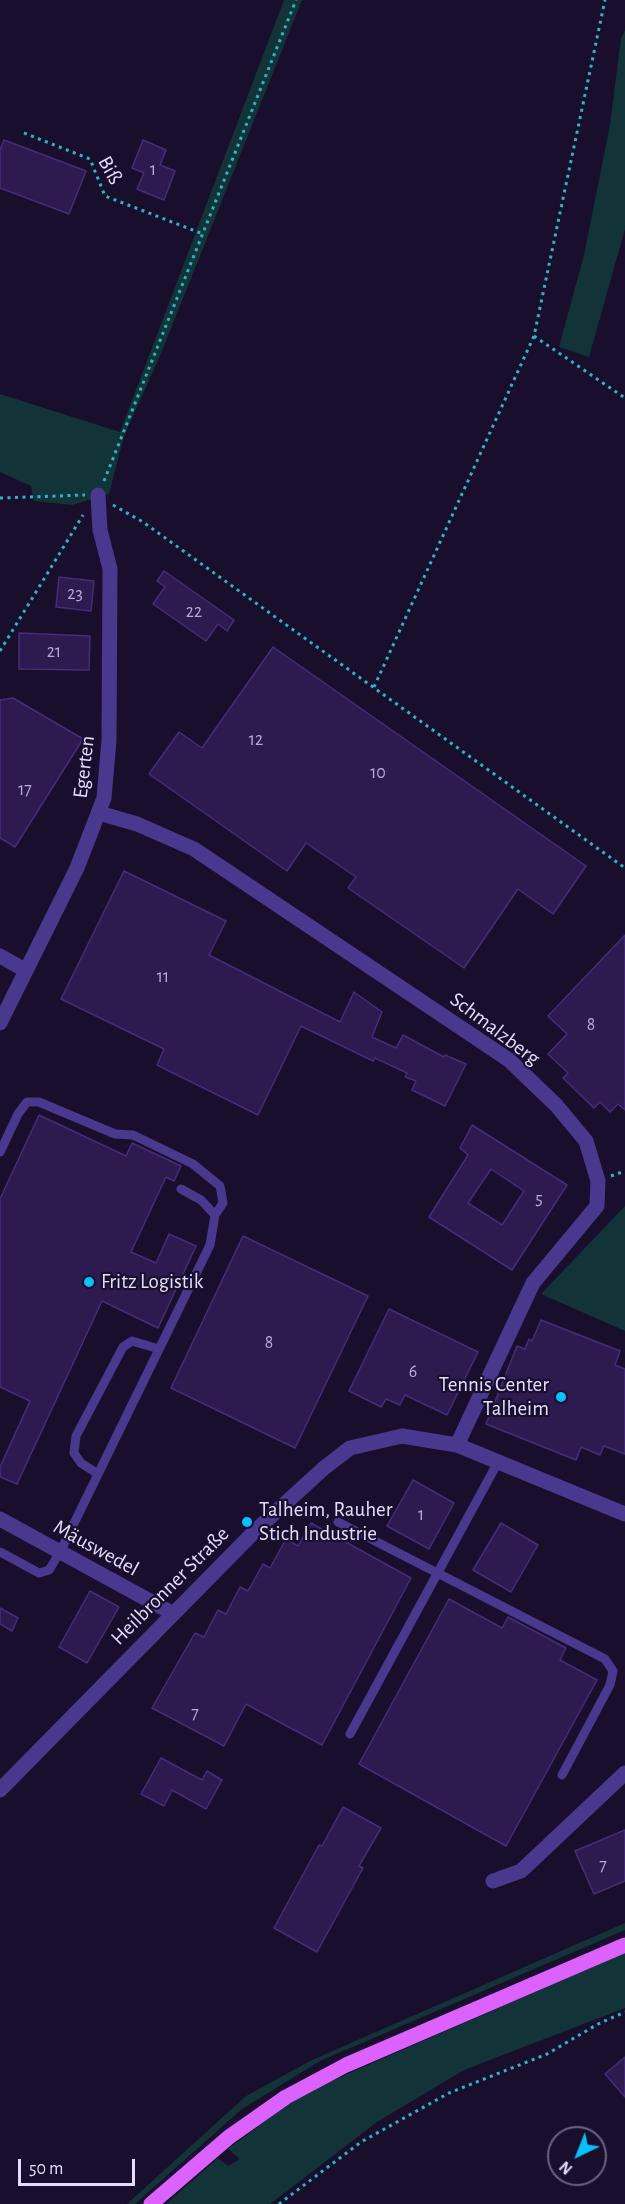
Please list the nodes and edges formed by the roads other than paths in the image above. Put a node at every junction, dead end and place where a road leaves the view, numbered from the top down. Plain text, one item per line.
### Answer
1 (99, 496) road end
2 (99, 813) junction
3 (0, 956) edge
4 (26, 970) junction
5 (0, 1023) edge
6 (0, 1152) edge
7 (181, 1189) dead end
8 (215, 1215) junction
9 (159, 1349) junction
10 (457, 1445) junction
11 (498, 1462) junction
12 (98, 1474) junction
13 (625, 1514) edge
14 (0, 1520) edge
15 (338, 1522) dead end
16 (0, 1551) edge
17 (60, 1552) junction
18 (438, 1572) junction
19 (172, 1613) junction
20 (350, 1734) dead end
21 (625, 1773) edge
22 (562, 1775) dead end
23 (0, 1790) edge
24 (493, 1881) dead end
25 (625, 1945) edge
26 (151, 2204) edge

1 - 2 street, Egerten
2 - 4 street, Egerten
2 - 10 street, Schmalzberg
3 - 4 street
4 - 5 street, Egerten
6 - 8 lane
7 - 8 lane
8 - 9 lane
9 - 12 lane
9 - 12 lane
10 - 11 street, Heilbronner Straße
10 - 19 street, Heilbronner Straße
11 - 13 street, Heilbronner Straße
11 - 18 lane
12 - 17 lane
14 - 17 street, Mäuswedel
15 - 18 lane
16 - 17 lane
17 - 19 street, Mäuswedel
18 - 20 lane
18 - 22 lane
19 - 23 street, Heilbronner Straße
21 - 24 street
25 - 26 main road

